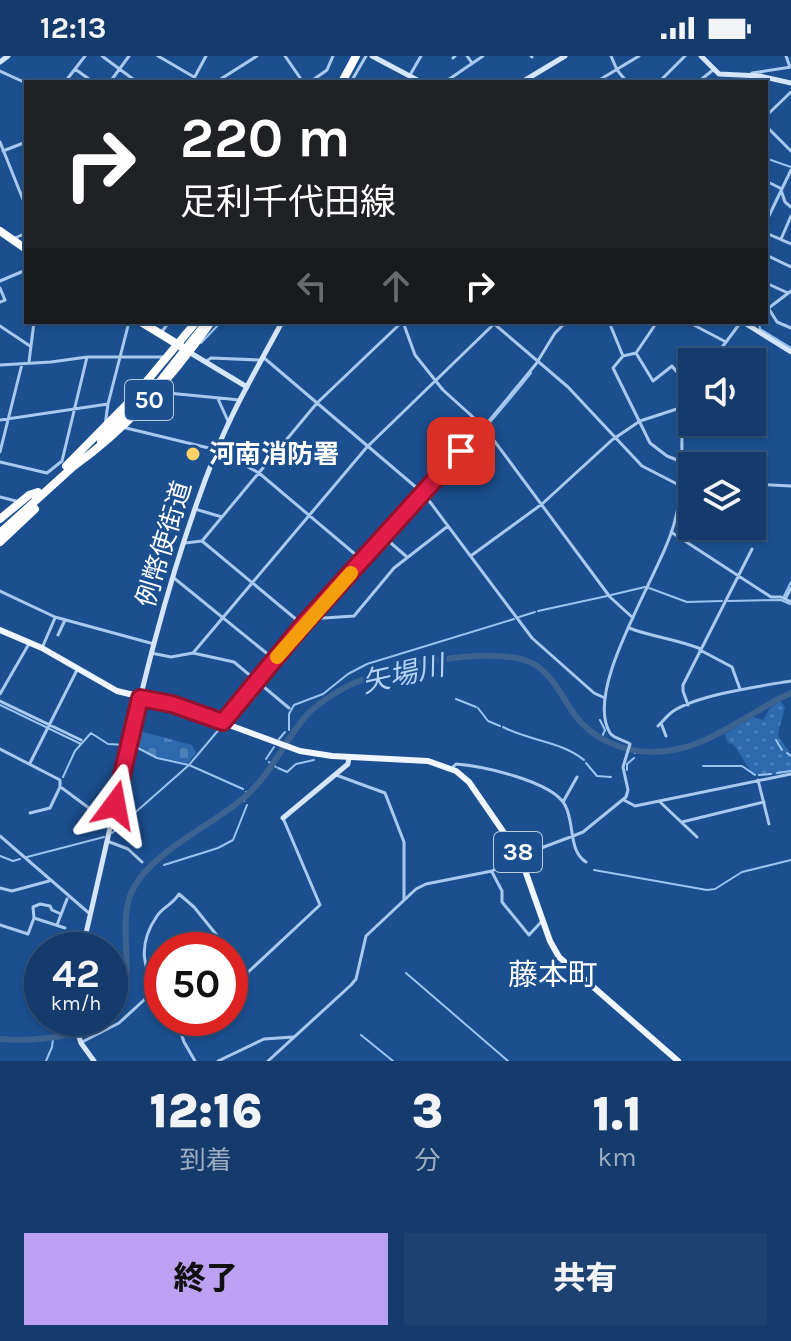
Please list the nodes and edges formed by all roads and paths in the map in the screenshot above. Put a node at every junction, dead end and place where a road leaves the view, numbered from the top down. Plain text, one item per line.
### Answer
1 (8, 56) edge
2 (85, 56) edge
3 (102, 56) edge
4 (129, 56) edge
5 (158, 56) edge
6 (206, 56) edge
7 (257, 56) edge
8 (285, 56) edge
9 (333, 56) edge
10 (354, 56) edge
11 (364, 56) edge
12 (372, 56) edge
13 (421, 56) edge
14 (467, 56) edge
15 (483, 56) edge
16 (565, 56) edge
17 (611, 56) edge
18 (639, 56) edge
19 (685, 56) edge
20 (701, 56) edge
21 (786, 56) edge
22 (0, 62) edge
23 (472, 63) junction
24 (790, 67) edge
25 (75, 69) junction
26 (120, 69) junction
27 (617, 70) junction
28 (713, 70) junction
29 (0, 71) edge
30 (410, 74) junction
31 (719, 74) junction
32 (749, 76) junction
33 (194, 77) junction
34 (733, 79) edge
35 (67, 80) edge
36 (90, 80) edge
37 (112, 80) edge
38 (134, 80) edge
39 (193, 80) edge
40 (219, 80) edge
41 (302, 80) edge
42 (313, 80) edge
43 (341, 80) edge
44 (351, 80) edge
45 (405, 80) edge
46 (418, 80) edge
47 (448, 80) edge
48 (525, 80) edge
49 (602, 80) edge
50 (625, 80) edge
51 (661, 80) edge
52 (700, 80) edge
53 (722, 80) edge
54 (24, 82) edge
55 (791, 83) edge
56 (791, 92) edge
57 (768, 114) edge
58 (768, 128) edge
59 (0, 142) edge
60 (24, 143) edge
61 (790, 147) edge
62 (3, 151) junction
63 (791, 170) edge
64 (768, 182) edge
65 (24, 189) edge
66 (19, 190) junction
67 (782, 190) junction
68 (24, 202) edge
69 (791, 207) edge
70 (791, 216) edge
71 (768, 218) edge
72 (0, 231) edge
73 (24, 234) edge
74 (768, 234) edge
75 (11, 239) junction
76 (781, 239) junction
77 (0, 244) edge
78 (791, 244) edge
79 (24, 248) edge
80 (768, 256) edge
81 (791, 267) edge
82 (24, 271) edge
83 (0, 281) edge
84 (768, 284) edge
85 (0, 288) edge
86 (790, 292) edge
87 (0, 302) edge
88 (768, 309) edge
89 (34, 324) edge
90 (128, 324) edge
91 (145, 324) edge
92 (168, 324) edge
93 (196, 324) edge
94 (197, 324) edge
95 (207, 324) edge
96 (208, 324) edge
97 (281, 324) edge
98 (400, 324) edge
99 (403, 324) edge
100 (493, 324) edge
101 (495, 324) edge
102 (569, 324) edge
103 (610, 324) edge
104 (656, 324) edge
105 (692, 324) edge
106 (740, 324) edge
107 (745, 324) edge
108 (0, 326) edge
109 (791, 328) edge
110 (161, 333) junction
111 (726, 342) junction
112 (179, 344) junction
113 (30, 346) junction
114 (722, 348) edge
115 (189, 352) junction
116 (791, 352) edge
117 (636, 353) junction
118 (120, 356) junction
119 (623, 356) junction
120 (87, 357) junction
121 (167, 359) junction
122 (262, 359) junction
123 (205, 362) junction
124 (538, 362) junction
125 (22, 364) junction
126 (29, 364) junction
127 (0, 365) edge
128 (678, 374) edge
129 (435, 381) junction
130 (247, 387) junction
131 (168, 393) dead end
132 (218, 399) junction
133 (240, 400) junction
134 (317, 403) junction
135 (108, 404) junction
136 (75, 408) junction
137 (678, 409) edge
138 (8, 418) junction
139 (0, 420) edge
140 (640, 421) junction
141 (229, 422) junction
142 (105, 425) junction
143 (123, 427) junction
144 (484, 427) junction
145 (616, 438) junction
146 (99, 439) junction
147 (367, 447) junction
148 (217, 450) junction
149 (0, 452) edge
150 (0, 462) edge
151 (678, 462) edge
152 (70, 466) junction
153 (259, 473) junction
154 (678, 484) edge
155 (766, 485) edge
156 (791, 486) edge
157 (49, 488) junction
158 (424, 494) junction
159 (678, 494) edge
160 (0, 497) edge
161 (25, 503) junction
162 (542, 504) junction
163 (195, 509) junction
164 (309, 516) junction
165 (222, 517) junction
166 (0, 519) edge
167 (0, 526) edge
168 (448, 526) junction
169 (671, 532) junction
170 (0, 533) edge
171 (384, 537) junction
172 (202, 541) junction
173 (0, 542) edge
174 (185, 543) junction
175 (752, 549) dead end
176 (471, 556) junction
177 (407, 557) junction
178 (363, 561) junction
179 (738, 576) junction
180 (174, 578) junction
181 (253, 583) junction
182 (791, 588) edge
183 (0, 591) edge
184 (785, 599) junction
185 (791, 602) edge
186 (55, 617) junction
187 (223, 617) junction
188 (633, 618) junction
189 (65, 620) junction
190 (308, 620) junction
191 (303, 625) junction
192 (629, 628) junction
193 (0, 630) edge
194 (58, 635) dead end
195 (30, 642) junction
196 (154, 644) junction
197 (42, 648) junction
198 (701, 649) junction
199 (151, 653) junction
200 (193, 653) junction
201 (275, 660) junction
202 (79, 668) junction
203 (791, 681) edge
204 (257, 682) junction
205 (740, 689) junction
206 (0, 694) edge
207 (140, 698) junction
208 (605, 698) junction
209 (0, 701) edge
210 (688, 705) junction
211 (289, 708) dead end
212 (223, 722) junction
213 (49, 725) junction
214 (666, 736) dead end
215 (81, 740) dead end
216 (0, 749) edge
217 (349, 757) junction
218 (30, 763) junction
219 (452, 768) junction
220 (791, 774) edge
221 (336, 775) junction
222 (577, 777) dead end
223 (758, 780) junction
224 (60, 787) junction
225 (624, 800) junction
226 (659, 801) junction
227 (563, 802) junction
228 (764, 802) junction
229 (115, 805) junction
230 (30, 813) dead end
231 (283, 818) joint
232 (682, 822) junction
233 (769, 824) dead end
234 (0, 836) edge
235 (573, 836) junction
236 (697, 837) dead end
237 (107, 841) junction
238 (520, 856) junction
239 (142, 862) dead end
240 (586, 862) dead end
241 (492, 871) junction
242 (49, 881) junction
243 (0, 888) edge
244 (68, 898) junction
245 (404, 900) junction
246 (61, 914) junction
247 (90, 914) junction
248 (34, 918) junction
249 (543, 920) junction
250 (0, 925) edge
251 (57, 925) junction
252 (65, 928) dead end
253 (86, 932) edge
254 (150, 932) edge
255 (215, 932) edge
256 (248, 974) edge
257 (144, 1000) edge
258 (78, 1036) edge
259 (182, 1036) edge
260 (293, 1037) junction
261 (81, 1043) junction
262 (94, 1061) edge
263 (195, 1061) edge
264 (218, 1061) edge
265 (268, 1061) edge
266 (678, 1061) edge

1 - 22 main road
2 - 25 street
3 - 26 street
4 - 26 street
5 - 33 street
6 - 33 street
7 - 40 street
8 - 41 street
9 - 42 street
10 - 43 highway
11 - 44 highway
12 - 30 main road
13 - 30 street
14 - 23 street
15 - 23 street
16 - 48 main road
17 - 27 street
18 - 27 street
19 - 51 street
20 - 28 main road
21 - 24 street
23 - 47 street
24 - 32 street
25 - 35 street
25 - 36 street
26 - 37 street
26 - 38 street
27 - 49 street
27 - 50 street
28 - 31 main road
28 - 52 street
29 - 54 street
30 - 45 street
30 - 46 main road
31 - 34 main road
31 - 53 street
32 - 34 main road
32 - 55 main road
33 - 39 street
56 - 57 street
58 - 61 street
59 - 62 street
60 - 62 street
62 - 66 street
63 - 67 street
64 - 67 street
65 - 66 street
66 - 68 street
67 - 69 street
67 - 71 street
70 - 76 street
72 - 75 highway
73 - 75 street
74 - 76 street
75 - 77 street
75 - 79 highway
76 - 78 street
80 - 81 street
82 - 83 street
84 - 86 street
85 - 87 street
86 - 88 street
88 - 109 street
89 - 113 street
90 - 118 street
91 - 110 highway
92 - 110 street
93 - 112 highway, 50
94 - 146 highway, 50, bridge
95 - 146 highway, 50, bridge
96 - 115 highway, 50
97 - 122 main road, 例幣使街道
98 - 134 street
99 - 129 street
100 - 129 street
101 - 124 street
102 - 124 street
103 - 119 street
104 - 117 street
105 - 111 street
106 - 111 street
107 - 116 main road
108 - 113 street
110 - 112 highway
111 - 114 street
112 - 115 highway
112 - 121 highway, 50
113 - 126 street
115 - 123 main road
115 - 143 highway, 50
117 - 119 street
117 - 128 street
118 - 120 street
118 - 121 street
118 - 135 street
119 - 140 street
120 - 126 street
120 - 136 street
121 - 142 highway, 50
122 - 123 street
122 - 130 main road, 例幣使街道
122 - 134 street
123 - 130 main road
124 - 144 street
124 - 145 street
125 - 126 street
125 - 127 street
125 - 138 street
129 - 144 street
129 - 147 street
130 - 133 main road, 例幣使街道
131 - 132 street
132 - 133 street
132 - 141 street
133 - 141 main road, 例幣使街道
134 - 147 street
134 - 153 street
135 - 136 street
135 - 142 street
136 - 138 street
136 - 150 street
137 - 140 street
138 - 139 street
138 - 149 street
140 - 145 street
140 - 151 street
141 - 148 main road, 例幣使街道
142 - 152 highway, 50
143 - 148 street
143 - 152 highway, 50
144 - 158 street
144 - 162 street
145 - 154 street
145 - 162 street
146 - 152 highway, 50
147 - 158 street
147 - 164 street
148 - 153 street
148 - 163 main road, 例幣使街道
152 - 157 highway, 50
152 - 161 highway, 50
153 - 164 street
153 - 165 street
155 - 156 street
157 - 161 highway, 50
157 - 173 highway, 50
158 - 168 street
158 - 171 street
159 - 169 street
160 - 161 street
161 - 166 highway, 50
161 - 167 highway, 50
161 - 170 highway, 50
162 - 176 street
162 - 188 street
163 - 165 street
163 - 174 main road, 例幣使街道
164 - 178 street
164 - 181 street
165 - 172 street
168 - 176 street
168 - 177 street
169 - 179 street
169 - 188 street
171 - 177 street
171 - 178 street
172 - 174 street
172 - 181 street
174 - 180 main road, 例幣使街道
175 - 179 street
176 - 208 street
177 - 190 street
178 - 190 street
179 - 184 street
179 - 198 street
180 - 187 street
180 - 196 main road, 例幣使街道
181 - 187 street
181 - 191 street
182 - 184 street
183 - 186 street
184 - 185 street
186 - 189 street
186 - 197 street
187 - 200 street
187 - 201 street
188 - 192 street
189 - 194 street
189 - 196 street
190 - 191 street
191 - 201 street
192 - 198 street
192 - 208 street
193 - 195 main road
195 - 197 main road
195 - 206 street
196 - 199 main road, 例幣使街道
197 - 202 main road
198 - 205 street
198 - 210 street
199 - 200 street
199 - 207 main road, 例幣使街道
200 - 204 street
201 - 204 street
202 - 207 main road
202 - 213 street
203 - 205 street
204 - 211 street
204 - 212 street
205 - 210 street
207 - 212 main road
207 - 229 main road, 例幣使街道
208 - 225 street
209 - 213 street
210 - 214 street
212 - 217 main road
213 - 215 street
213 - 218 street
216 - 218 street
217 - 219 main road
217 - 221 main road
218 - 224 street
219 - 227 street
219 - 238 main road, 38
220 - 223 street
221 - 231 main road
221 - 245 street
222 - 227 street
223 - 226 street
223 - 228 street
224 - 229 street
224 - 230 street
225 - 226 street
225 - 235 street
226 - 232 street
227 - 235 street
228 - 232 street
228 - 233 street
229 - 237 main road, 例幣使街道
231 - 256 street
232 - 236 street
234 - 242 street
235 - 238 street
235 - 240 street
237 - 239 street
237 - 247 main road, 例幣使街道
238 - 241 street
238 - 249 main road, 38
241 - 245 street
241 - 249 street
242 - 243 street
242 - 244 street
244 - 246 street
244 - 247 street
245 - 260 street
246 - 248 street
246 - 251 street
247 - 253 main road, 例幣使街道
248 - 250 street
248 - 251 street
249 - 266 main road, 38
251 - 252 street
254 - 255 street
257 - 261 street
258 - 261 main road
259 - 263 street
260 - 264 street
260 - 265 street
261 - 262 main road

